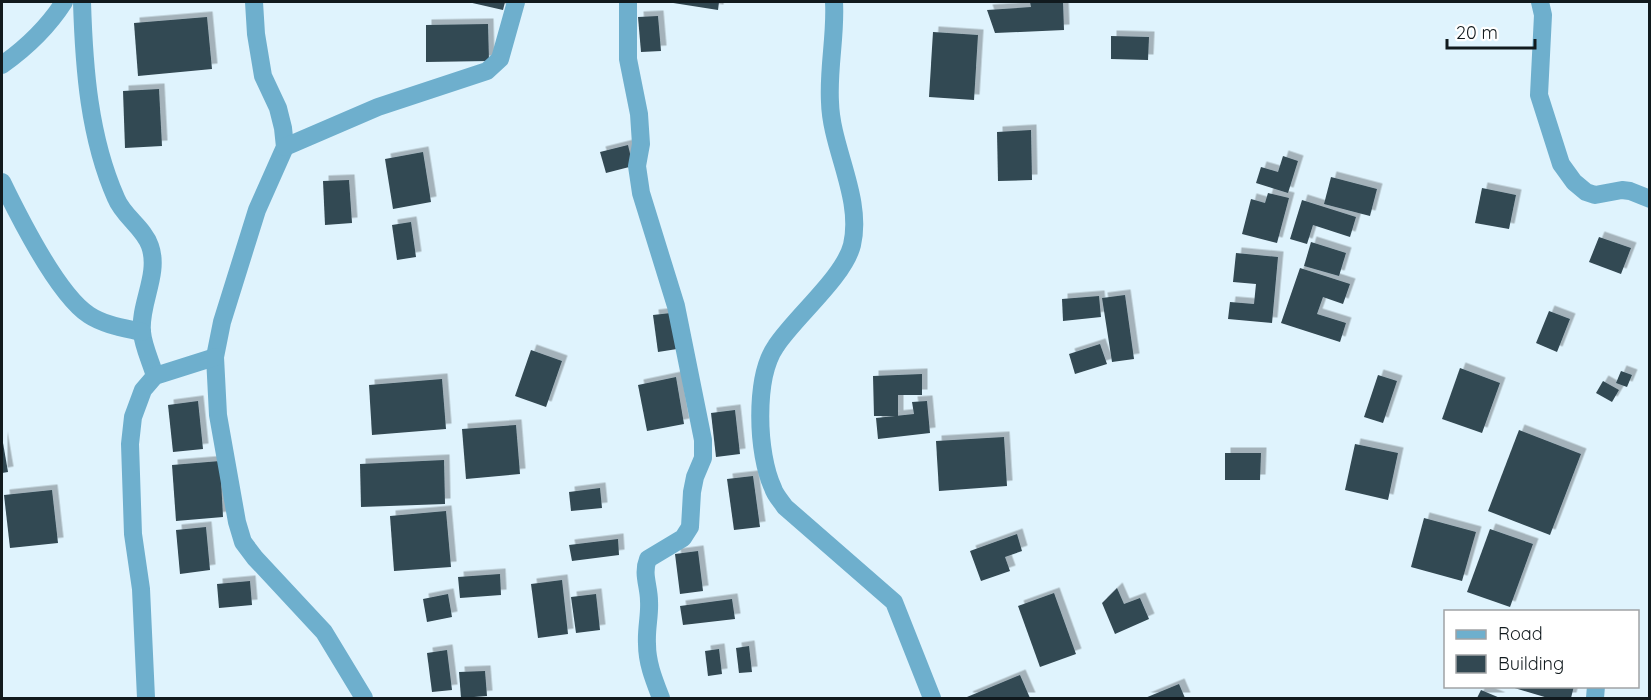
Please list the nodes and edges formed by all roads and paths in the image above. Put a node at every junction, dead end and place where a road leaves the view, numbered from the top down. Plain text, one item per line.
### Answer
1 (64, 2) edge
2 (82, 2) edge
3 (254, 2) edge
4 (516, 2) edge
5 (628, 2) edge
6 (834, 2) edge
7 (1540, 2) edge
8 (2, 65) edge
9 (285, 147) junction
10 (2, 182) edge
11 (1650, 199) edge
12 (142, 332) junction
13 (215, 357) junction
14 (155, 376) junction
15 (146, 698) edge
16 (364, 699) edge
17 (661, 699) edge
18 (932, 699) edge

1 - 8 street
2 - 12 street
3 - 9 street
4 - 9 street
5 - 17 street
6 - 18 street
7 - 11 street
9 - 13 street
10 - 12 street
12 - 14 street
13 - 14 street
13 - 16 street
14 - 15 street

